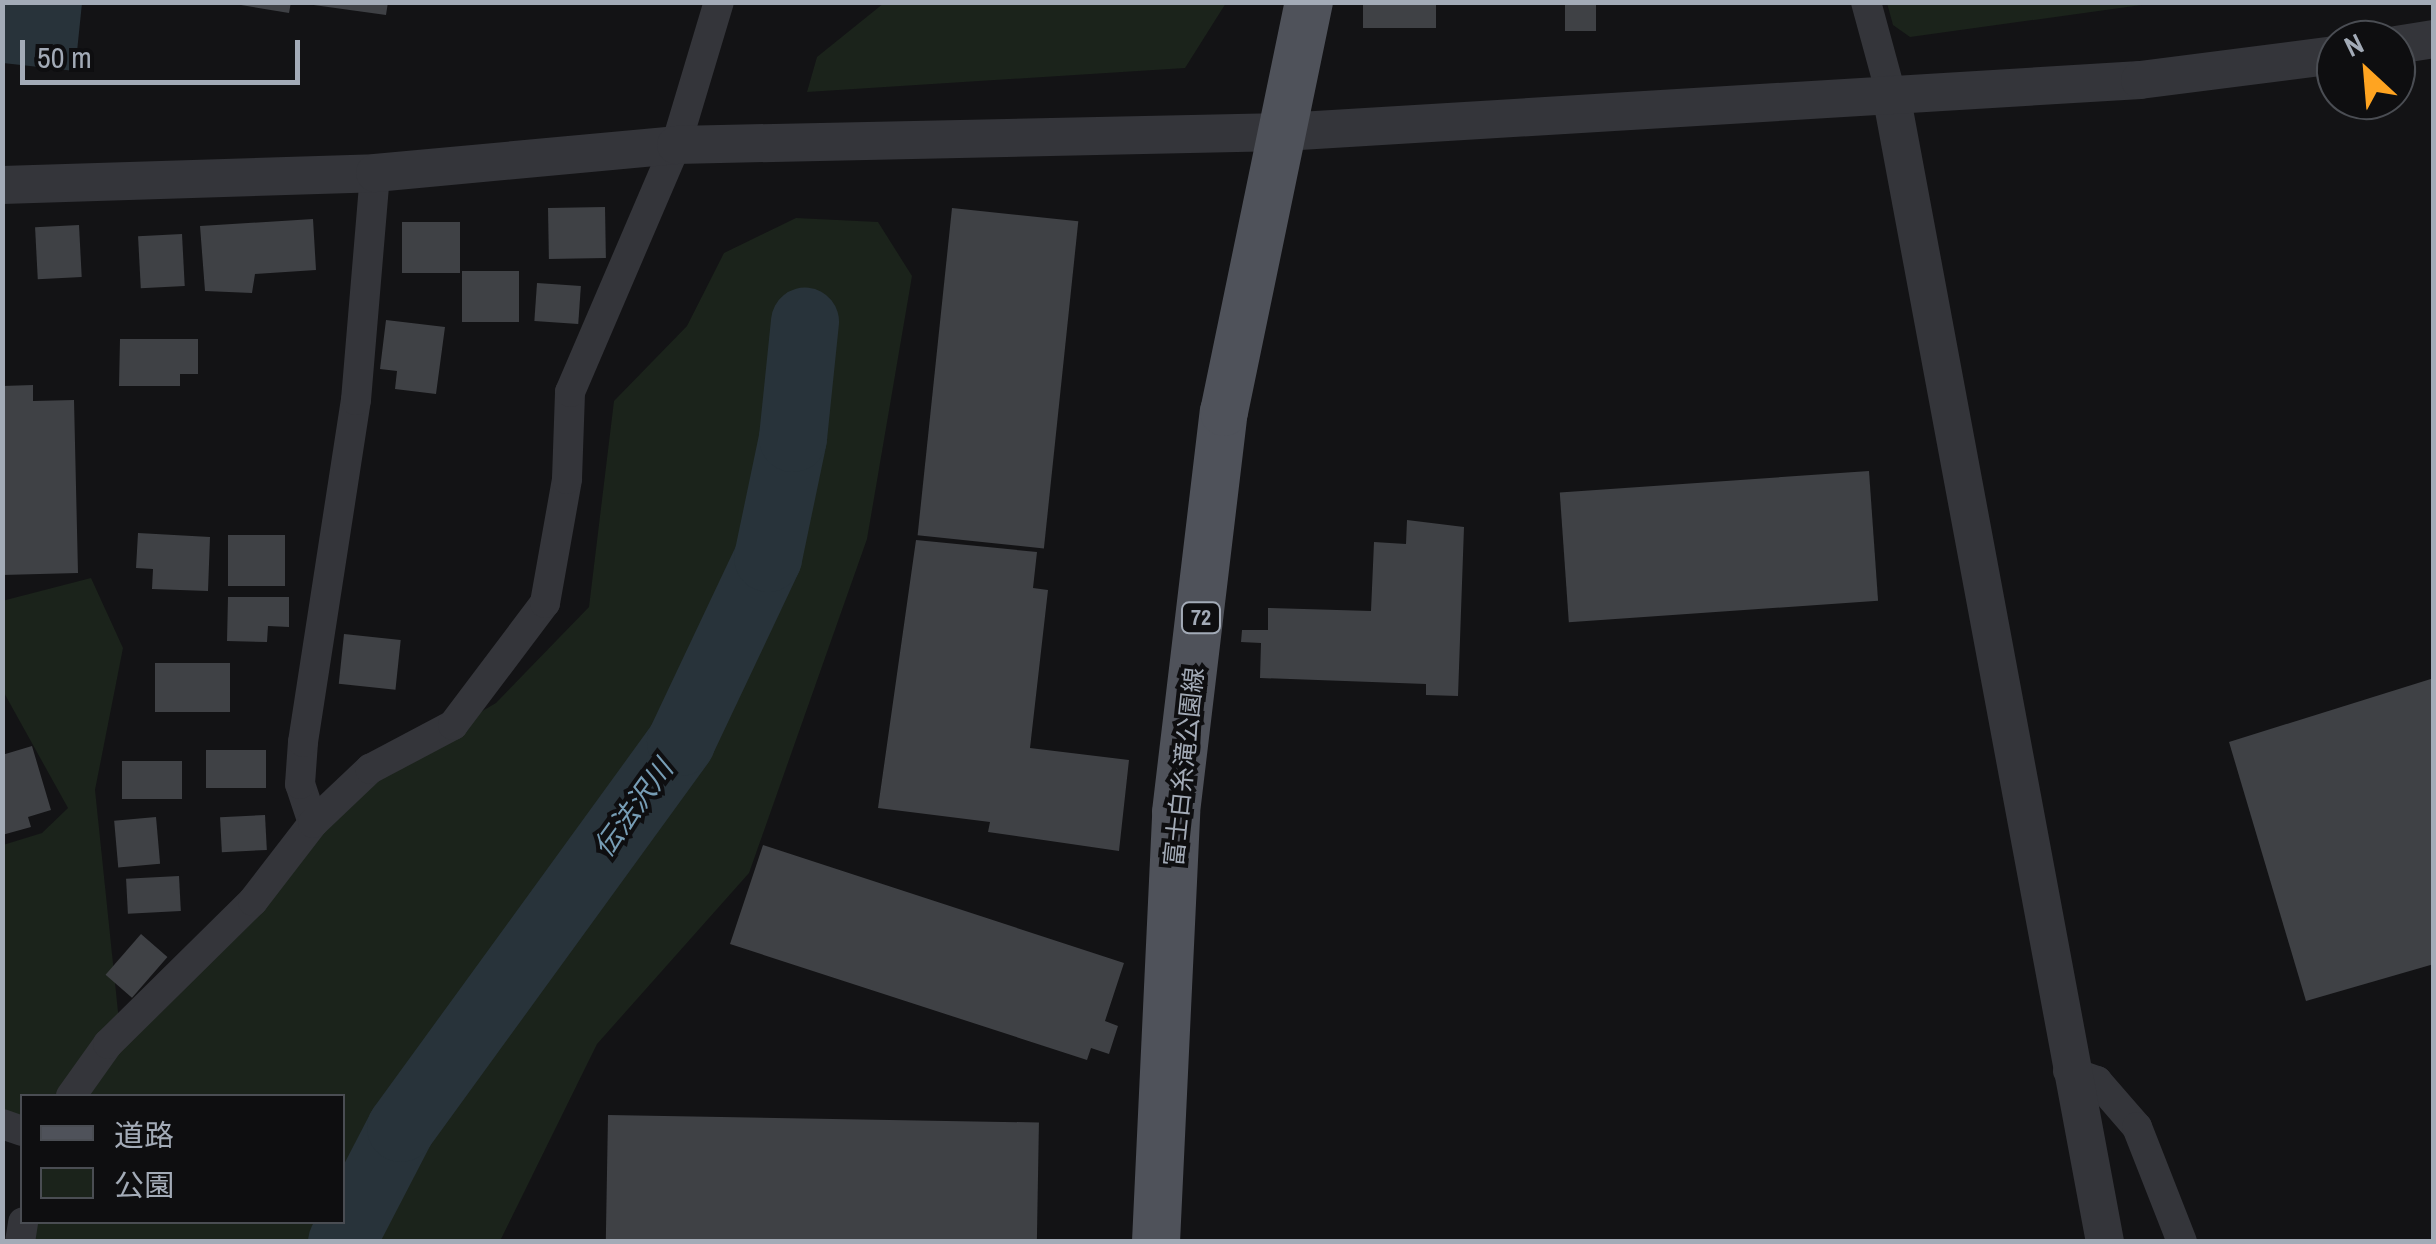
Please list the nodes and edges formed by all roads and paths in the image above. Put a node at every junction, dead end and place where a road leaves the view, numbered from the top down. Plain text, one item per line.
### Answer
1 (720, 2) edge
2 (1309, 2) edge
3 (1866, 2) edge
4 (2316, 58) edge
5 (1892, 94) junction
6 (1282, 132) junction
7 (676, 145) junction
8 (374, 173) junction
9 (2, 185) edge
10 (313, 823) junction
11 (2068, 1071) junction
12 (72, 1094) edge
13 (1156, 1242) edge
14 (2104, 1242) edge
15 (2182, 1242) edge

1 - 7 street
2 - 6 main road, 富士白糸滝公園線 / 72
3 - 5 street
4 - 5 street
5 - 6 street
5 - 11 street
6 - 7 street
6 - 13 main road, 富士白糸滝公園線 / 72
7 - 8 street
7 - 10 street
8 - 9 street
8 - 10 street
10 - 12 street
11 - 14 street
11 - 15 street

